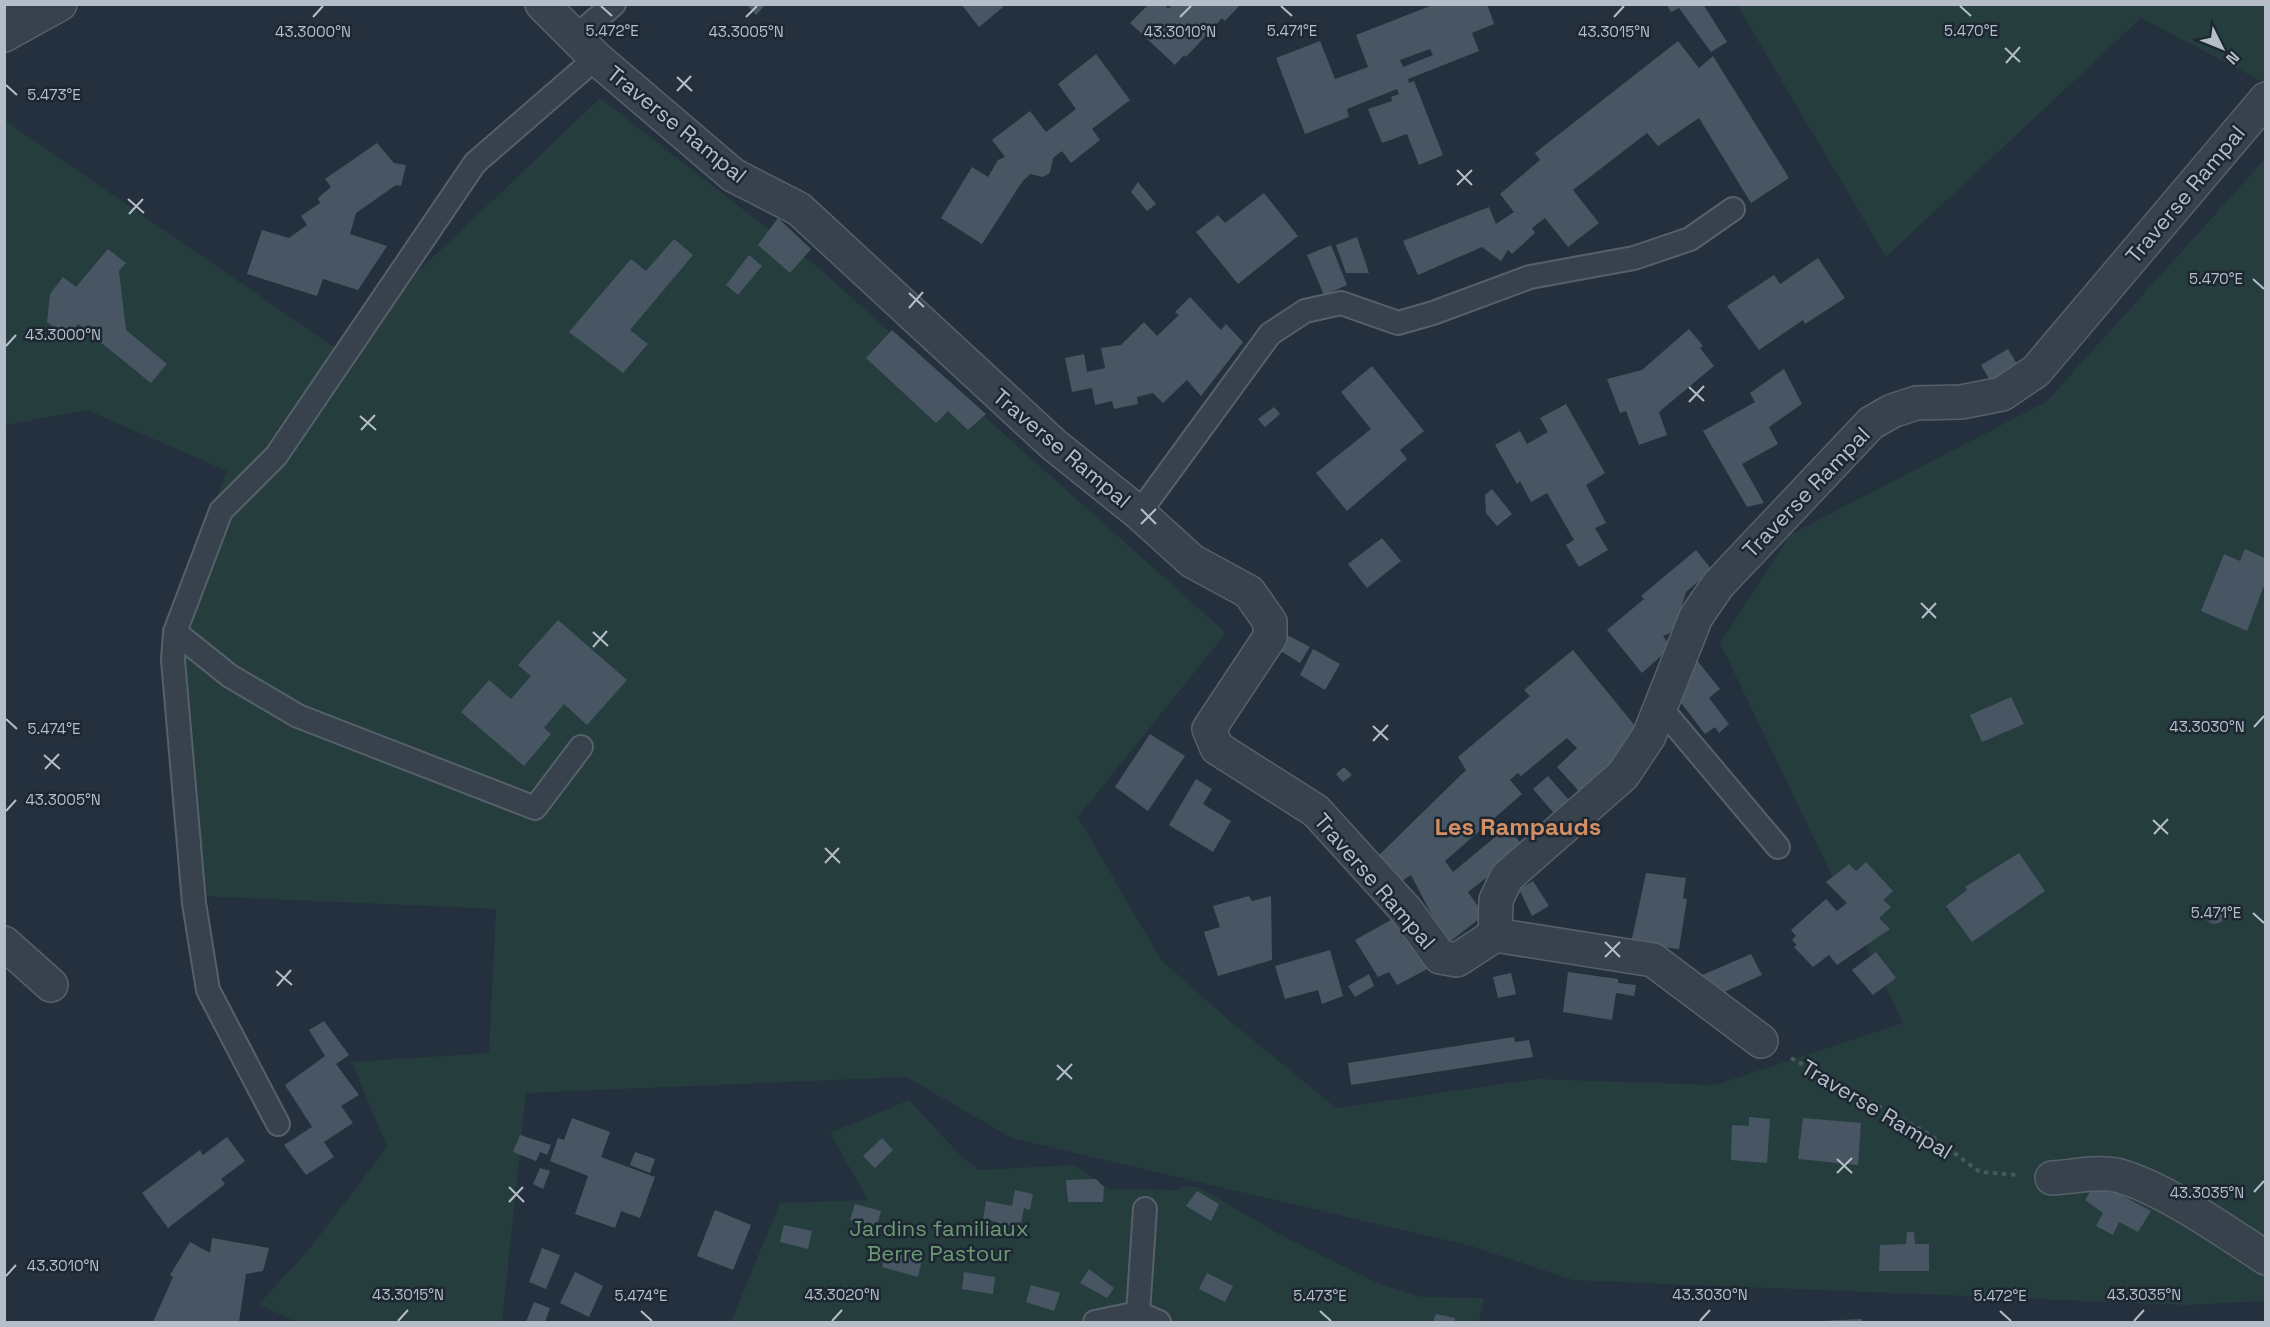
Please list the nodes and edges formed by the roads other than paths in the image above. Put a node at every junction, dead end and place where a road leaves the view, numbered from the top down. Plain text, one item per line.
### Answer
1 (60, 4) edge
2 (542, 4) edge
3 (615, 4) edge
4 (12, 21) edge
5 (585, 47) junction
6 (2265, 99) edge
7 (1733, 209) dead end
8 (1139, 513) junction
9 (176, 632) junction
10 (1660, 707) junction
11 (581, 747) dead end
12 (1778, 847) dead end
13 (1495, 934) junction
14 (4, 943) edge
15 (51, 986) dead end
16 (1761, 1041) road end
17 (278, 1124) dead end
18 (2052, 1178) road end
19 (1145, 1209) dead end
20 (2265, 1258) edge
21 (1138, 1313) junction
22 (1095, 1323) edge
23 (1159, 1323) edge

1 - 4 street
2 - 5 street, Traverse Rampal
3 - 5 lane
5 - 8 street, Traverse Rampal
5 - 9 lane
6 - 10 street, Traverse Rampal
7 - 8 lane
8 - 13 street, Traverse Rampal
9 - 11 lane
9 - 17 lane
10 - 12 lane
10 - 13 street, Traverse Rampal
13 - 16 street
14 - 15 street
18 - 20 street
19 - 21 lane
21 - 22 lane
21 - 23 lane

